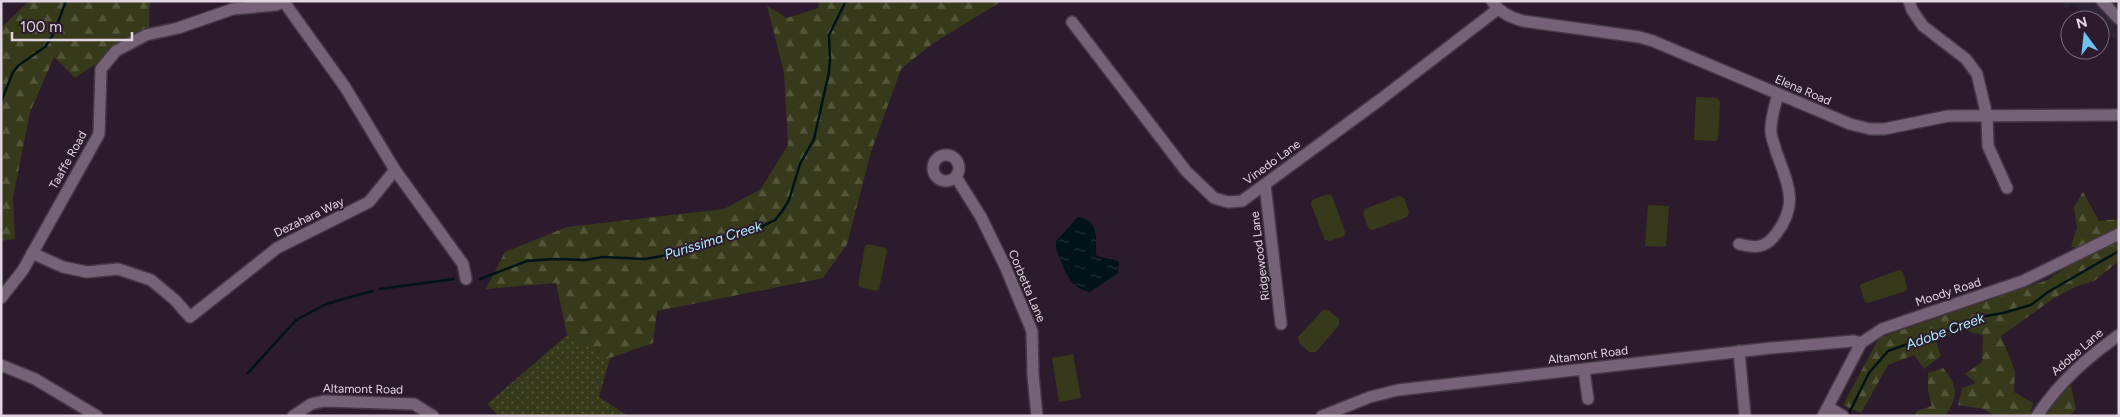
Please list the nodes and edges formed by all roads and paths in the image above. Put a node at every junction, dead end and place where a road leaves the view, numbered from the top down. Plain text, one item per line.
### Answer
1 (1909, 1) edge
2 (2102, 1) edge
3 (284, 2) edge
4 (1495, 5) edge
5 (2119, 19) edge
6 (1072, 22) dead end
7 (1778, 94) junction
8 (2119, 115) edge
9 (1988, 116) junction
10 (395, 170) junction
11 (956, 177) dead end
12 (1265, 185) junction
13 (2007, 188) dead end
14 (2119, 234) edge
15 (1739, 244) dead end
16 (32, 253) junction
17 (466, 279) dead end
18 (1, 298) edge
19 (1281, 324) dead end
20 (2119, 335) edge
21 (1861, 343) junction
22 (1739, 351) junction
23 (1, 365) edge
24 (1584, 370) junction
25 (1588, 399) dead end
26 (1825, 411) edge
27 (1346, 412) edge
28 (97, 416) edge
29 (293, 416) edge
30 (433, 416) edge
31 (1037, 416) edge
32 (1322, 416) edge
33 (1746, 416) edge
34 (1843, 416) edge
35 (2038, 416) edge

1 - 9 street
2 - 5 street
3 - 10 street
3 - 16 street, Taaffe Road
4 - 7 street, Elena Road
4 - 12 street, Vinedo Lane
6 - 12 street, Vinedo Lane
7 - 9 street, Elena Road
7 - 15 street
8 - 9 street, Elena Road
9 - 13 street
10 - 16 street, Dezahara Way
10 - 17 street
11 - 31 street, Corbetta Lane
12 - 19 street, Ridgewood Lane
14 - 21 street, Moody Road
16 - 18 street, Taaffe Road
20 - 35 street, Adobe Lane
21 - 22 street, Altamont Road
21 - 26 street, Moody Road
22 - 24 street, Altamont Road
22 - 33 street
23 - 28 street
24 - 25 street
24 - 27 street, Altamont Road
26 - 34 street
27 - 32 street, Altamont Road
29 - 30 street, Altamont Road

